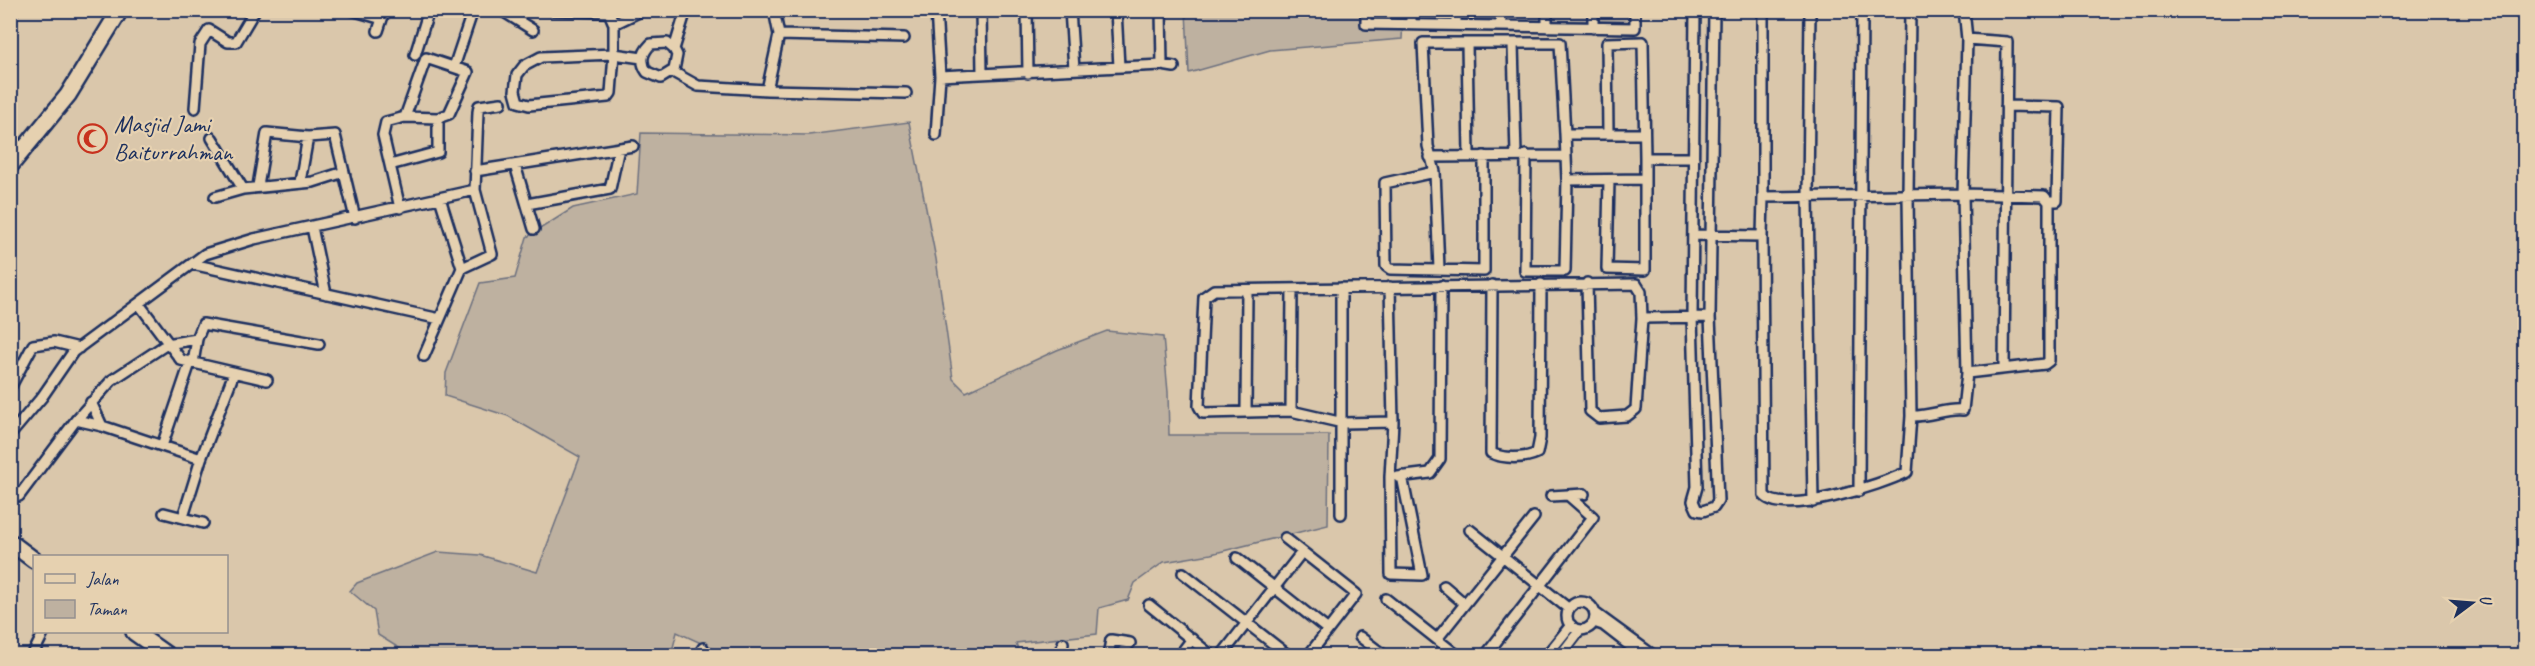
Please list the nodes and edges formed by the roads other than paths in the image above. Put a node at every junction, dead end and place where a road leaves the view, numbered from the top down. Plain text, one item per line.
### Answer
1 (13, 10) edge
2 (120, 10) edge
3 (255, 10) edge
4 (352, 10) edge
5 (429, 10) edge
6 (473, 10) edge
7 (501, 10) edge
8 (552, 10) edge
9 (643, 10) edge
10 (686, 10) edge
11 (774, 10) edge
12 (936, 10) edge
13 (981, 10) edge
14 (1027, 10) edge
15 (1070, 10) edge
16 (1116, 10) edge
17 (1161, 10) edge
18 (1366, 10) edge
19 (1411, 10) edge
20 (1456, 10) edge
21 (1501, 10) edge
22 (1547, 10) edge
23 (1593, 10) edge
24 (1635, 10) edge
25 (1695, 10) edge
26 (1714, 10) edge
27 (1763, 10) edge
28 (1810, 10) edge
29 (1862, 10) edge
30 (1910, 10) edge
31 (1964, 10) edge
32 (609, 11) edge
33 (383, 15) edge
34 (10, 16) edge
35 (614, 24) junction
36 (1411, 24) junction
37 (1456, 25) junction
38 (1501, 26) junction
39 (1547, 27) junction
40 (1593, 27) junction
41 (533, 30) dead end
42 (378, 31) dead end
43 (779, 35) junction
44 (904, 38) dead end
45 (1967, 39) junction
46 (1467, 44) junction
47 (1513, 44) junction
48 (674, 49) junction
49 (614, 54) junction
50 (426, 58) junction
51 (642, 58) junction
52 (1162, 65) junction
53 (454, 67) junction
54 (1119, 67) junction
55 (1174, 67) dead end
56 (1074, 69) junction
57 (673, 72) junction
58 (1028, 73) junction
59 (982, 74) junction
60 (940, 76) junction
61 (767, 90) junction
62 (906, 93) dead end
63 (501, 103) dead end
64 (2006, 106) junction
65 (195, 108) dead end
66 (405, 117) junction
67 (438, 118) junction
68 (1565, 134) junction
69 (1608, 134) junction
70 (1644, 134) junction
71 (936, 135) dead end
72 (212, 138) dead end
73 (308, 138) junction
74 (10, 141) edge
75 (633, 146) dead end
76 (619, 148) junction
77 (26, 149) junction
78 (1469, 155) junction
79 (1521, 155) junction
80 (1484, 156) junction
81 (1565, 156) junction
82 (1430, 157) junction
83 (1645, 158) junction
84 (1694, 158) junction
85 (390, 165) junction
86 (515, 165) junction
87 (10, 166) edge
88 (476, 171) junction
89 (344, 172) junction
90 (1435, 172) junction
91 (1645, 179) junction
92 (1567, 180) junction
93 (1609, 180) junction
94 (300, 182) junction
95 (258, 186) junction
96 (243, 189) junction
97 (475, 190) junction
98 (1963, 194) junction
99 (2006, 195) junction
100 (1860, 196) junction
101 (1908, 196) junction
102 (215, 197) dead end
103 (1763, 197) junction
104 (1808, 197) junction
105 (440, 198) junction
106 (2048, 201) junction
107 (527, 204) junction
108 (400, 208) junction
109 (355, 218) junction
110 (312, 227) junction
111 (534, 229) dead end
112 (1694, 234) junction
113 (1713, 234) junction
114 (1762, 236) junction
115 (192, 264) junction
116 (462, 268) junction
117 (1439, 269) junction
118 (1587, 283) junction
119 (1541, 284) junction
120 (1492, 285) junction
121 (1441, 286) junction
122 (1390, 287) junction
123 (1341, 288) junction
124 (1292, 289) junction
125 (1247, 290) junction
126 (326, 294) junction
127 (140, 304) junction
128 (1710, 316) junction
129 (1692, 317) junction
130 (1642, 318) junction
131 (440, 319) junction
132 (197, 339) junction
133 (167, 344) junction
134 (320, 344) dead end
135 (79, 348) junction
136 (424, 356) dead end
137 (192, 363) junction
138 (2004, 367) junction
139 (234, 373) junction
140 (1967, 373) junction
141 (267, 380) dead end
142 (10, 388) edge
143 (91, 402) junction
144 (1292, 411) junction
145 (1246, 412) junction
146 (1911, 416) junction
147 (76, 420) junction
148 (1393, 422) junction
149 (1342, 423) junction
150 (102, 426) junction
151 (10, 435) edge
152 (162, 446) junction
153 (201, 459) junction
154 (1402, 476) junction
155 (1390, 477) junction
156 (1859, 490) junction
157 (1584, 494) dead end
158 (1568, 495) junction
159 (19, 496) dead end
160 (1551, 496) dead end
161 (1813, 502) junction
162 (164, 513) dead end
163 (1341, 514) dead end
164 (1534, 517) dead end
165 (183, 518) junction
166 (203, 523) dead end
167 (1470, 530) dead end
168 (1285, 538) dead end
169 (10, 542) edge
170 (1302, 552) junction
171 (1503, 556) junction
172 (1237, 558) dead end
173 (33, 559) edge
174 (1183, 573) dead end
175 (1540, 585) junction
176 (1444, 586) dead end
177 (1274, 588) junction
178 (1386, 599) dead end
179 (1465, 604) junction
180 (1149, 605) dead end
181 (1569, 609) junction
182 (1594, 617) junction
183 (1246, 623) junction
184 (1571, 625) junction
185 (1328, 630) junction
186 (1580, 630) junction
187 (44, 633) edge
188 (135, 633) edge
189 (1360, 637) dead end
190 (1192, 639) junction
191 (1437, 639) junction
192 (1063, 643) dead end
193 (1374, 652) edge
194 (32, 656) edge
195 (168, 656) edge
196 (1061, 656) edge
197 (1108, 656) edge
198 (1119, 656) edge
199 (1179, 656) edge
200 (1212, 656) edge
201 (1221, 656) edge
202 (1289, 656) edge
203 (1308, 656) edge
204 (1385, 656) edge
205 (1458, 656) edge
206 (1485, 656) edge
207 (1546, 656) edge
208 (1560, 656) edge
209 (1643, 656) edge
210 (1654, 656) edge

1 - 34 street
2 - 77 main road
3 - 65 street
4 - 33 street
5 - 50 street
6 - 53 street
7 - 41 street
8 - 32 street
9 - 35 street
10 - 48 street
11 - 43 street
12 - 60 street
13 - 59 street
14 - 58 street
15 - 56 street
16 - 54 street
17 - 52 street
18 - 36 street
19 - 36 street
20 - 37 street
21 - 38 street
22 - 39 street
23 - 40 street
24 - 40 street
25 - 84 street
26 - 113 street
27 - 103 street
28 - 104 street
29 - 100 street
30 - 101 street
31 - 45 street
32 - 35 street
33 - 42 street
35 - 49 street
36 - 37 street
37 - 38 street
38 - 39 street
39 - 40 street
43 - 44 street
43 - 61 street
45 - 64 street
45 - 98 street
46 - 47 street
46 - 78 street
46 - 82 street
47 - 68 street
47 - 79 street
48 - 51 street
48 - 57 street
49 - 49 street
49 - 51 street
50 - 53 street
50 - 66 street
51 - 57 street
52 - 54 street
52 - 55 street
53 - 67 street
54 - 56 street
56 - 58 street
57 - 61 street
58 - 59 street
59 - 60 street
60 - 71 street
61 - 62 street
63 - 88 street
64 - 99 street
64 - 106 street
66 - 67 street
66 - 85 street
67 - 85 street
68 - 69 street
68 - 81 street
69 - 70 street
69 - 70 street
70 - 83 street
72 - 96 street
73 - 89 street
73 - 94 street
73 - 95 street
74 - 77 street
75 - 76 street
76 - 86 street
76 - 107 street
77 - 87 main road
78 - 80 street
78 - 82 street
79 - 80 street
79 - 81 street
79 - 92 street
80 - 117 street
81 - 92 street
82 - 90 street
83 - 84 street
83 - 91 street
84 - 112 street
85 - 108 street
86 - 88 street
86 - 107 street
88 - 97 street
89 - 94 street
89 - 109 street
90 - 117 street
90 - 117 street
91 - 93 street
91 - 93 street
92 - 93 street
94 - 95 street
95 - 96 street
96 - 102 street
97 - 105 street
97 - 116 street
98 - 99 street
98 - 101 street
98 - 140 street
99 - 106 street
99 - 138 street
100 - 101 street
100 - 104 street
100 - 156 street
101 - 146 street
103 - 104 street
103 - 114 street
104 - 161 street
105 - 108 street
105 - 116 street
106 - 138 street
107 - 111 street
108 - 109 street
109 - 110 street
110 - 115 street
110 - 126 street
112 - 113 street
112 - 129 street
113 - 114 street
113 - 128 street
114 - 161 street
115 - 126 street
115 - 127 street
116 - 131 street
118 - 119 street
118 - 130 street
118 - 130 street
119 - 120 street
119 - 120 street
120 - 121 street
121 - 122 street
121 - 154 street
122 - 123 street
122 - 148 street
123 - 124 street
123 - 149 street
124 - 125 street
124 - 144 street
125 - 145 street
125 - 145 street
126 - 131 street
127 - 133 street
127 - 135 street
128 - 129 street
128 - 129 street
129 - 130 street
131 - 136 street
132 - 133 street
132 - 134 street
132 - 137 street
133 - 137 street
133 - 143 street
135 - 142 street
135 - 151 street
137 - 139 street
137 - 152 street
138 - 140 street
139 - 141 street
139 - 153 street
140 - 146 street
143 - 147 street
143 - 150 street
144 - 145 street
144 - 149 street
146 - 156 street
147 - 150 street
147 - 159 street
148 - 149 street
148 - 155 street
149 - 163 street
150 - 152 street
152 - 153 street
153 - 165 street
154 - 155 street
154 - 155 street
156 - 161 street
157 - 158 street
158 - 160 street
158 - 175 street
162 - 165 street
164 - 171 street
165 - 166 street
167 - 171 street
168 - 170 street
169 - 173 main road
170 - 177 street
170 - 185 street
171 - 175 street
171 - 179 street
172 - 177 street
174 - 183 street
175 - 181 street
175 - 206 street
176 - 179 street
177 - 183 street
177 - 185 street
178 - 191 street
179 - 191 street
180 - 190 street
181 - 182 street
181 - 184 street
182 - 186 street
182 - 209 street
182 - 210 street
183 - 201 street
183 - 202 street
184 - 186 street
184 - 207 street
185 - 203 street
186 - 208 street
187 - 194 street
188 - 195 main road
189 - 193 street
190 - 199 street
190 - 200 street
191 - 205 street
192 - 196 street
193 - 204 street
197 - 198 street

